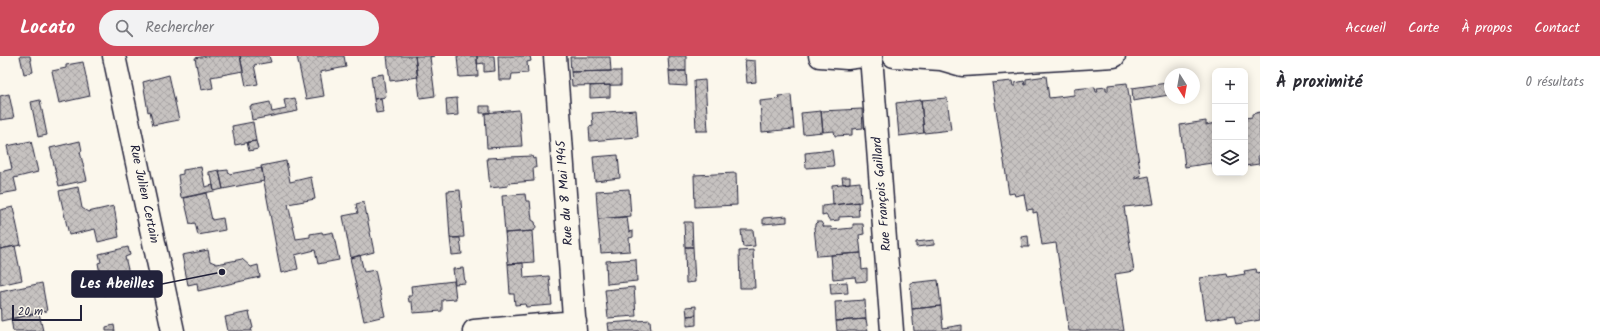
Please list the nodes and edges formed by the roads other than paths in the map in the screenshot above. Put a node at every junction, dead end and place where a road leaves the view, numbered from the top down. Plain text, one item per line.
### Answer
1 (114, 56) edge
2 (555, 56) edge
3 (820, 56) edge
4 (862, 56) edge
5 (871, 56) edge
6 (894, 56) edge
7 (1114, 56) edge
8 (575, 327) edge
9 (173, 331) edge
10 (474, 331) edge
11 (892, 331) edge

1 - 9 street, Rue Julien Certain
2 - 8 street, Rue du 8 Mai 1945
3 - 4 street
5 - 11 street, Rue François Gaillard
6 - 7 street
8 - 10 street

